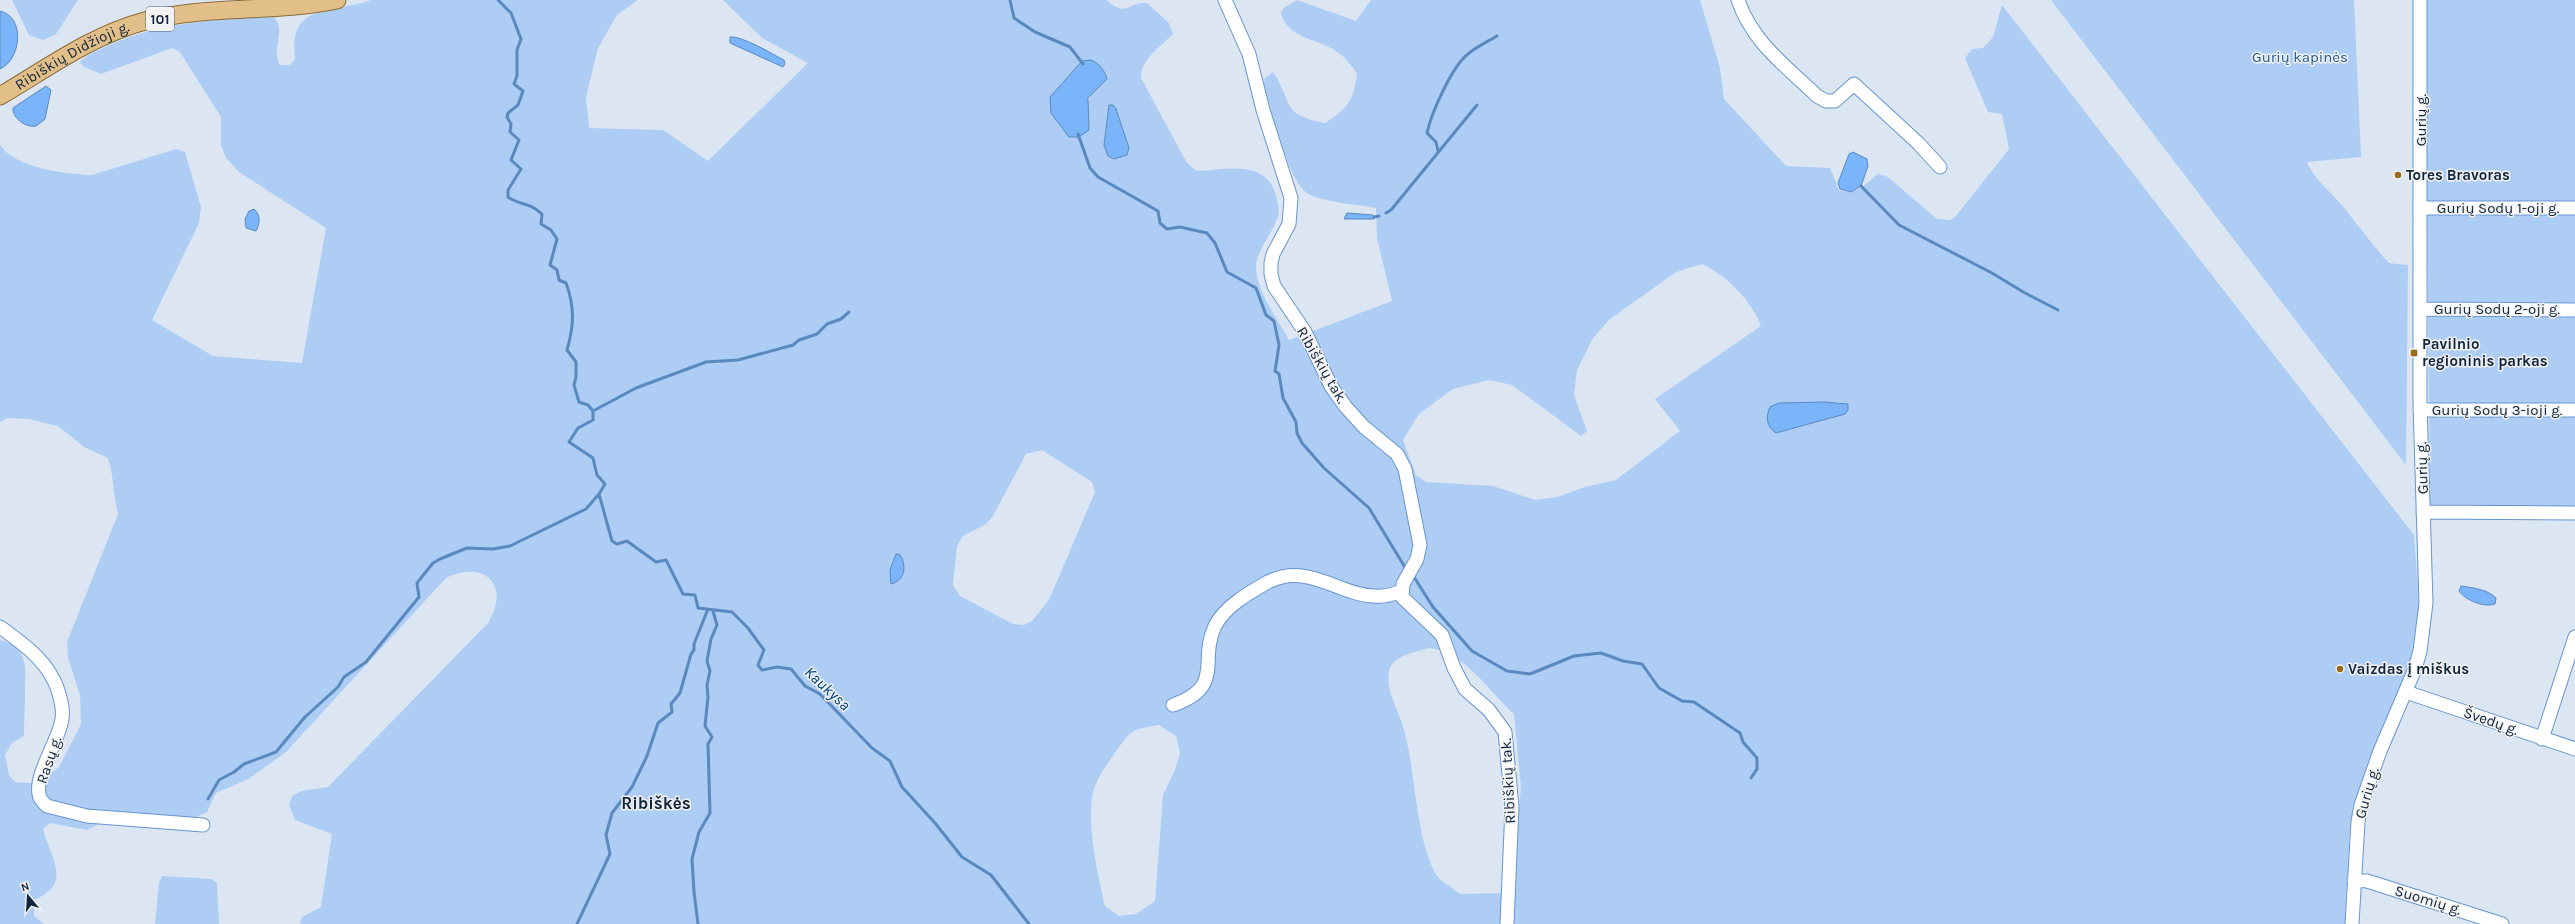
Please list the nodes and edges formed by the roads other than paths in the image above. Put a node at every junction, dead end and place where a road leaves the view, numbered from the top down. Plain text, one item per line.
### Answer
1 (337, 0) edge
2 (1225, 0) edge
3 (1738, 0) edge
4 (2420, 0) edge
5 (0, 96) edge
6 (1940, 167) dead end
7 (2420, 208) junction
8 (2575, 208) edge
9 (2420, 309) junction
10 (2575, 310) edge
11 (2420, 410) junction
12 (2575, 410) edge
13 (2423, 512) junction
14 (2575, 513) edge
15 (1401, 592) junction
16 (0, 627) edge
17 (2575, 638) edge
18 (2406, 692) junction
19 (1173, 705) dead end
20 (2542, 739) junction
21 (2575, 749) edge
22 (203, 825) dead end
23 (2354, 880) junction
24 (1507, 924) edge
25 (2352, 924) edge
26 (2502, 924) edge

1 - 5 main road, Ribiškių Didžioji g. / 101
2 - 15 street, Ribiškių tak.
3 - 6 street
4 - 7 street, Gurių g.
7 - 8 street, Gurių Sodų 1-oji g.
7 - 9 street, Gurių g.
9 - 10 street, Gurių Sodų 2-oji g.
9 - 11 street, Gurių g.
11 - 12 street, Gurių Sodų 3-ioji g.
11 - 13 street, Gurių g.
13 - 14 street
13 - 18 street, Gurių g.
15 - 19 street
15 - 24 street, Ribiškių tak.
16 - 22 street, Rasų g.
17 - 20 street
18 - 20 street, Švedų g.
18 - 23 street, Gurių g.
20 - 21 street, Švedų g.
23 - 25 street, Gurių g.
23 - 26 street, Suomių g.

